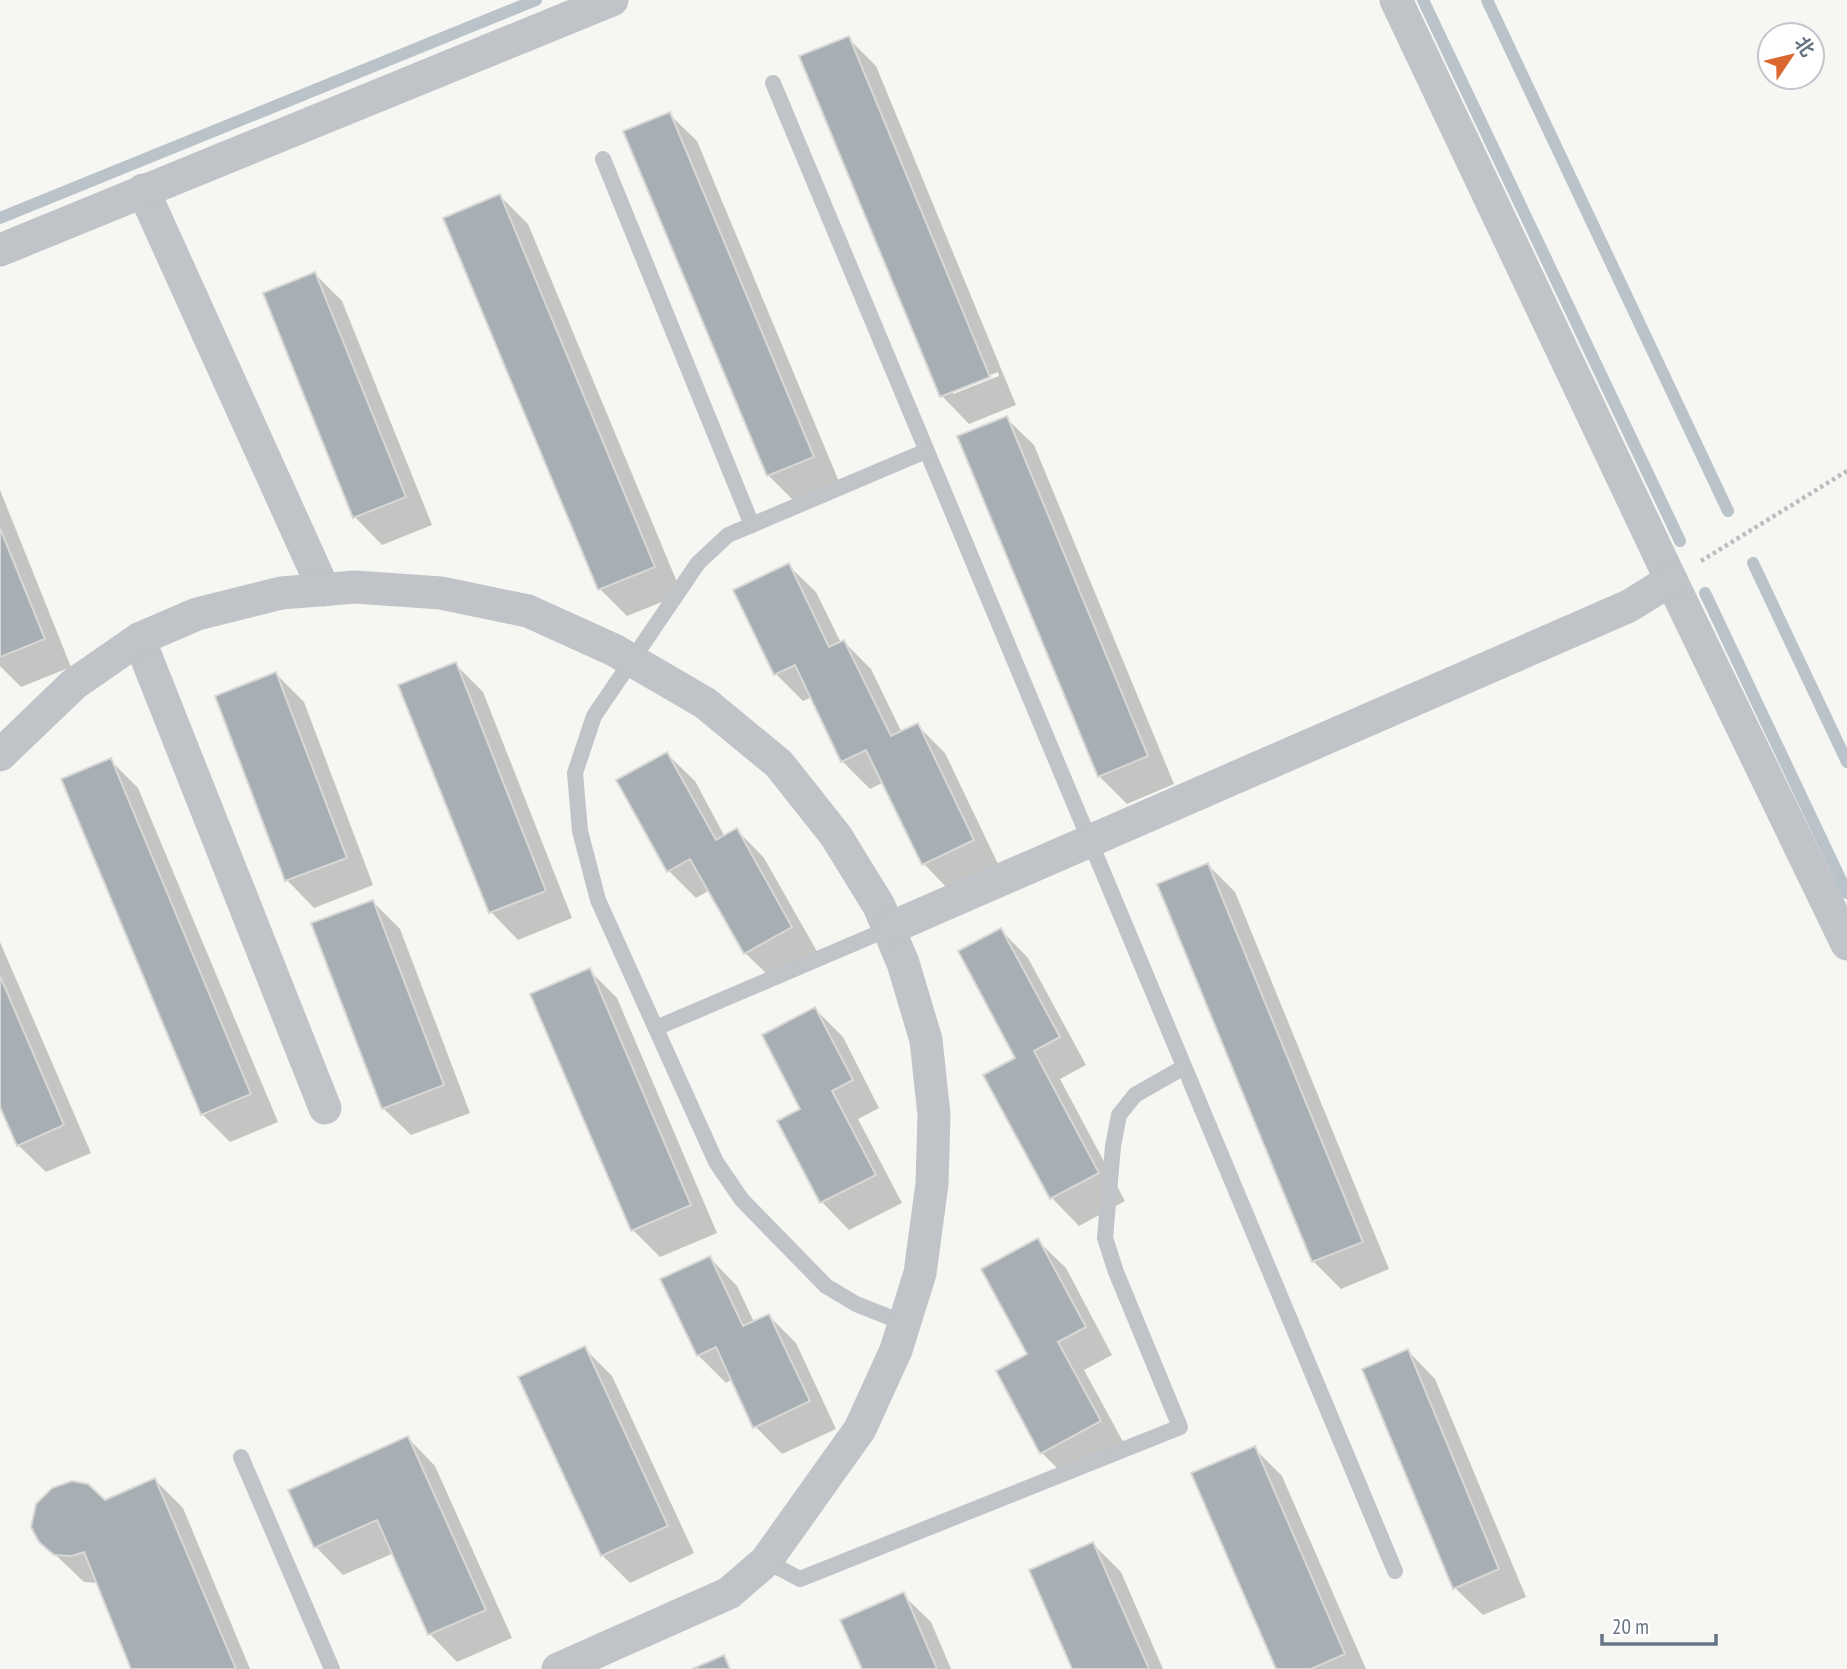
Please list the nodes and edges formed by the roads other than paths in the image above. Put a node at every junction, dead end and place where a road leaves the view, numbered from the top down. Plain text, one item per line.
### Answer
1 (612, 0) edge
2 (1396, 0) edge
3 (773, 83) dead end
4 (603, 159) dead end
5 (143, 190) junction
6 (0, 250) edge
7 (926, 451) junction
8 (752, 525) junction
9 (1671, 580) junction
10 (324, 590) junction
11 (139, 639) junction
12 (632, 661) junction
13 (0, 755) edge
14 (1090, 841) junction
15 (888, 929) junction
16 (1847, 944) edge
17 (656, 1028) junction
18 (1184, 1067) junction
19 (325, 1108) dead end
20 (904, 1323) junction
21 (241, 1457) dead end
22 (766, 1562) junction
23 (1395, 1572) dead end
24 (332, 1669) edge
25 (558, 1669) edge

1 - 5 street
2 - 9 street
3 - 7 lane
4 - 8 lane
5 - 6 street
5 - 10 street
7 - 8 lane
7 - 14 lane
8 - 12 lane
9 - 14 street
9 - 16 street
10 - 11 street
10 - 12 street
11 - 13 street
11 - 19 street
12 - 15 street
12 - 17 lane
14 - 15 street
14 - 18 lane
15 - 17 lane
15 - 20 street
17 - 20 lane
18 - 22 lane
18 - 23 lane
20 - 22 street
21 - 24 lane
22 - 25 street

